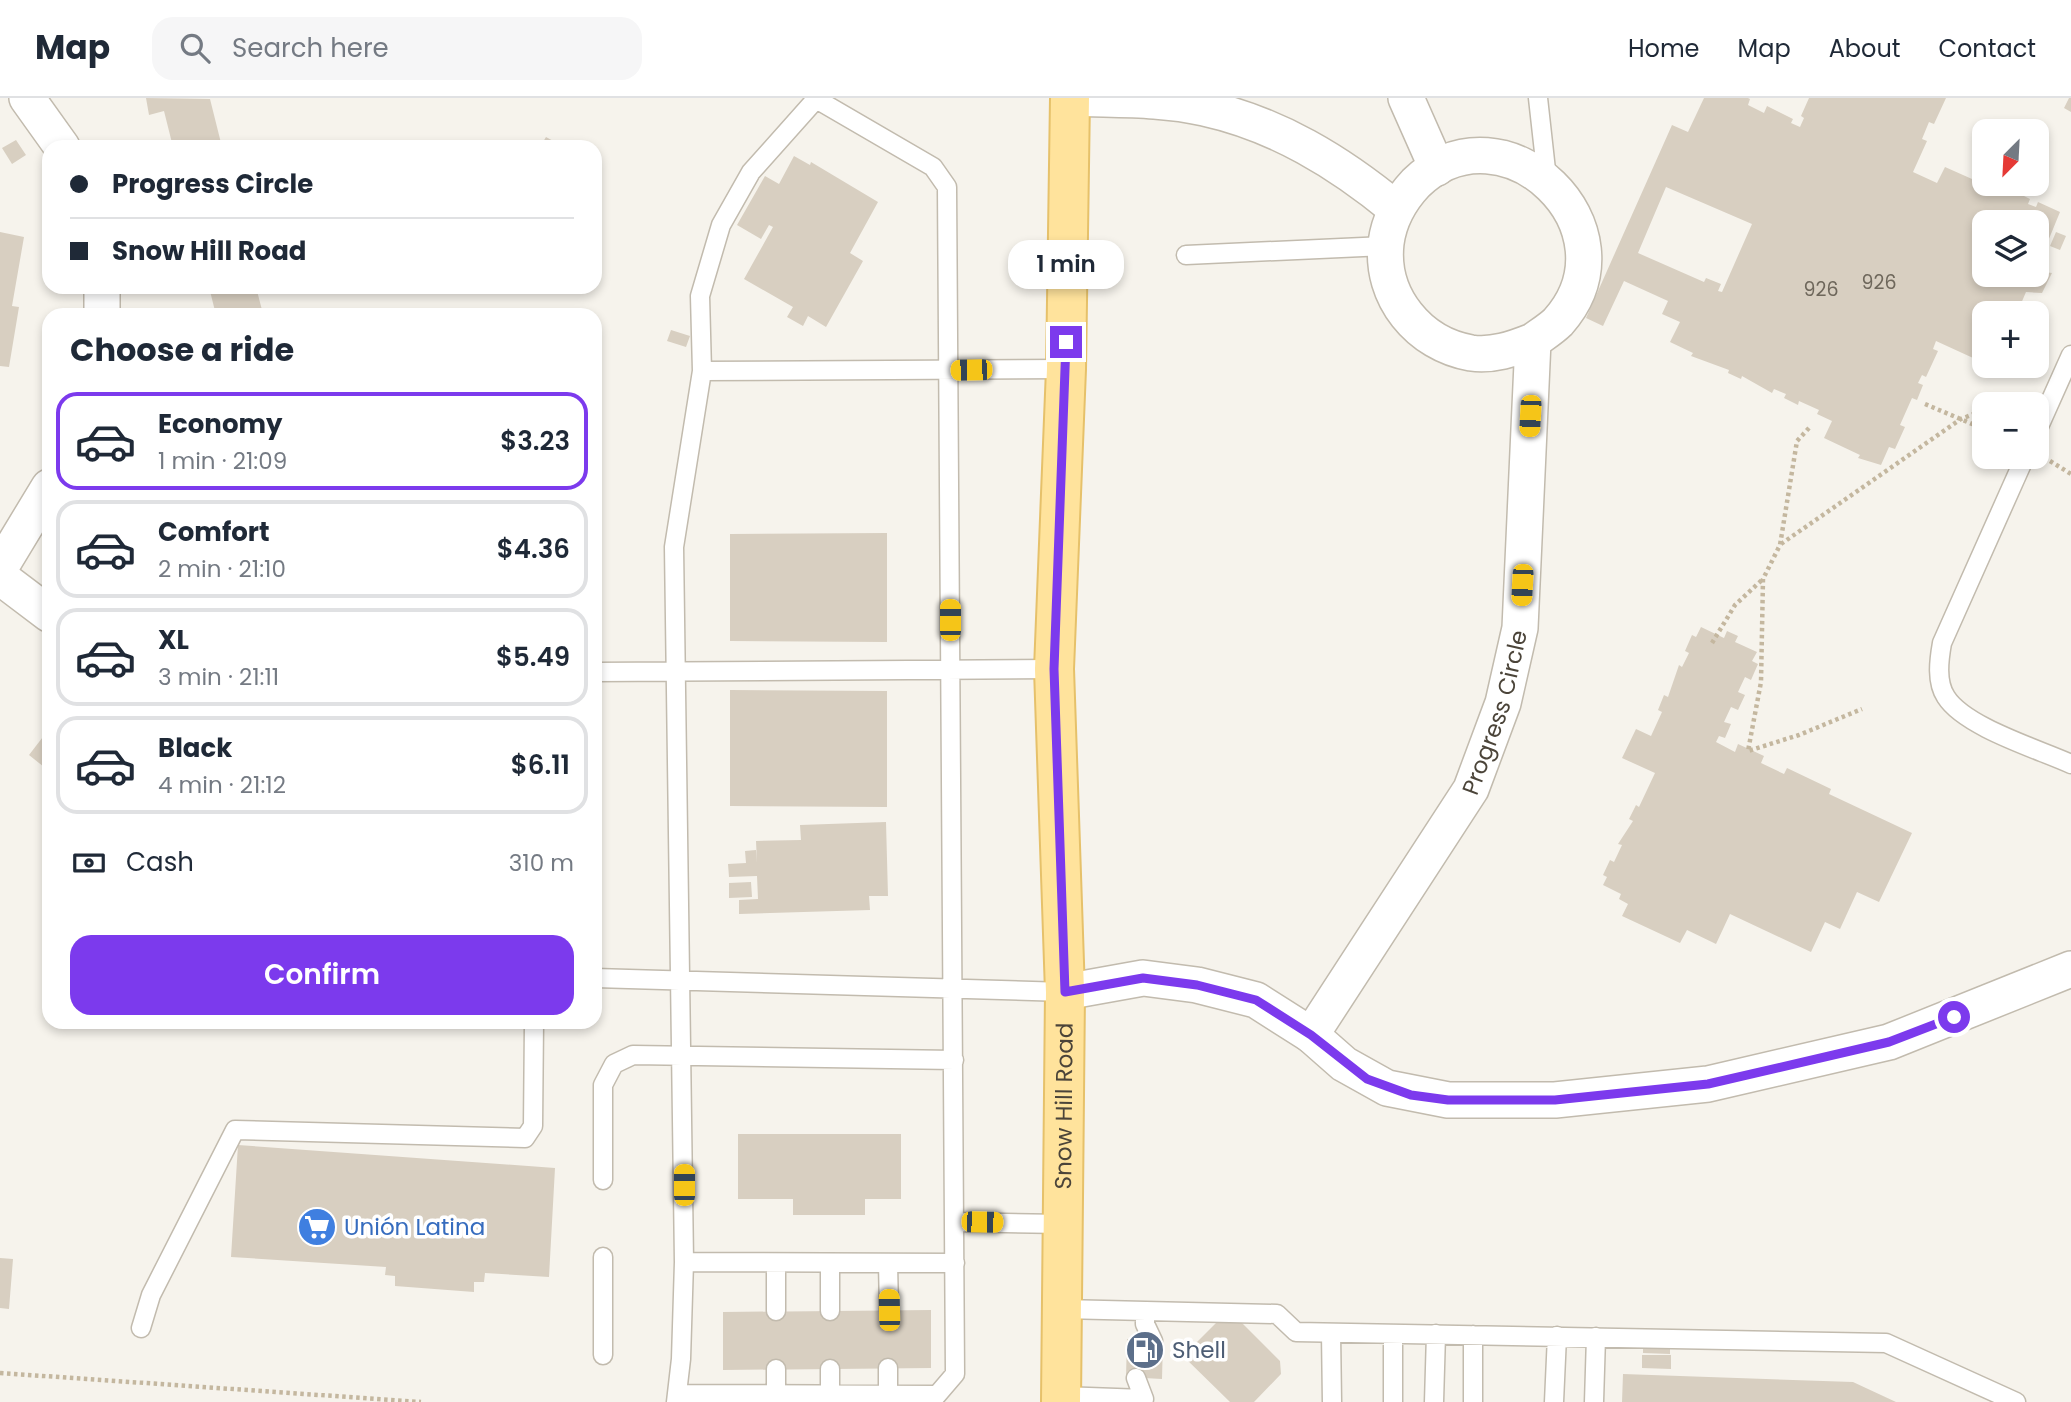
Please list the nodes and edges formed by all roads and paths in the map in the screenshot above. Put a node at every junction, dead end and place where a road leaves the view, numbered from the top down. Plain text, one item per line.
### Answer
1 (27, 98) edge
2 (816, 98) edge
3 (1070, 98) edge
4 (1406, 98) edge
5 (1538, 98) edge
6 (57, 140) edge
7 (1437, 168) junction
8 (1547, 179) junction
9 (1396, 209) junction
10 (1385, 246) junction
11 (1186, 255) dead end
12 (1533, 341) junction
13 (2071, 355) edge
14 (1066, 369) junction
15 (702, 371) junction
16 (948, 371) junction
17 (1925, 404) dead end
18 (2049, 404) edge
19 (1972, 415) edge
20 (1961, 419) junction
21 (1972, 424) edge
22 (1809, 428) dead end
23 (2049, 461) edge
24 (2020, 469) edge
25 (2071, 474) edge
26 (42, 499) edge
27 (1780, 545) junction
28 (0, 568) edge
29 (0, 578) edge
30 (1763, 579) junction
31 (42, 609) edge
32 (1712, 643) dead end
33 (1054, 669) junction
34 (602, 672) edge
35 (676, 672) junction
36 (950, 672) junction
37 (1862, 709) dead end
38 (2071, 764) edge
39 (2071, 969) edge
40 (602, 978) edge
41 (682, 980) junction
42 (954, 989) junction
43 (1065, 992) junction
44 (534, 1029) edge
45 (1311, 1035) junction
46 (683, 1056) junction
47 (954, 1060) junction
48 (603, 1180) dead end
49 (954, 1222) junction
50 (1063, 1224) junction
51 (603, 1257) dead end
52 (684, 1262) junction
53 (776, 1263) junction
54 (830, 1263) junction
55 (888, 1263) junction
56 (955, 1264) junction
57 (1062, 1309) junction
58 (889, 1310) dead end
59 (776, 1311) dead end
60 (830, 1311) dead end
61 (141, 1328) dead end
62 (1331, 1333) junction
63 (1393, 1334) junction
64 (1436, 1334) junction
65 (1473, 1335) junction
66 (1557, 1336) junction
67 (1596, 1337) junction
68 (603, 1354) dead end
69 (888, 1368) dead end
70 (776, 1369) dead end
71 (830, 1369) dead end
72 (0, 1373) edge
73 (1144, 1378) dead end
74 (776, 1394) junction
75 (830, 1395) junction
76 (888, 1395) junction
77 (677, 1398) edge
78 (1061, 1399) edge
79 (1145, 1400) edge
80 (421, 1402) edge
81 (1332, 1402) edge
82 (1393, 1402) edge
83 (1434, 1402) edge
84 (1472, 1402) edge
85 (1554, 1402) edge
86 (1594, 1402) edge
87 (2016, 1402) edge

1 - 6 street
2 - 15 lane
2 - 16 lane
3 - 9 street
3 - 14 main road, Snow Hill Road
4 - 7 street
5 - 8 lane
7 - 8 street
7 - 9 street
8 - 12 street
9 - 10 street
10 - 11 lane
10 - 12 street
12 - 45 street, Progress Circle
13 - 18 lane
14 - 16 lane
14 - 33 main road, Snow Hill Road
15 - 16 lane
15 - 35 lane
16 - 36 lane
17 - 20 path
19 - 20 path
20 - 21 path
20 - 27 path
22 - 27 path
23 - 25 path
24 - 38 lane
26 - 28 street
27 - 30 path
29 - 31 street
30 - 32 path
30 - 37 path
33 - 36 lane
33 - 43 main road, Snow Hill Road
34 - 35 lane
35 - 36 lane
35 - 41 lane
36 - 42 lane
39 - 45 street
40 - 41 lane
41 - 42 lane
41 - 46 lane
42 - 43 lane
42 - 47 lane
43 - 45 street
43 - 50 main road, Snow Hill Road
44 - 61 lane
46 - 47 lane
46 - 48 lane
46 - 52 lane
47 - 49 lane
49 - 50 lane
49 - 56 lane
50 - 57 main road, Snow Hill Road
51 - 68 lane
52 - 53 lane
52 - 77 lane
53 - 54 lane
53 - 59 lane
54 - 55 lane
54 - 60 lane
55 - 56 lane
55 - 58 lane
56 - 76 lane
57 - 62 lane
57 - 78 main road, Snow Hill Road
62 - 63 lane
62 - 81 lane
63 - 64 lane
63 - 82 lane
64 - 65 lane
64 - 83 lane
65 - 66 lane
65 - 84 lane
66 - 67 lane
66 - 85 lane
67 - 86 lane
67 - 87 lane
69 - 76 lane
70 - 74 lane
71 - 75 lane
72 - 80 path
73 - 79 lane
74 - 75 lane
74 - 77 lane
75 - 76 lane
78 - 79 lane

